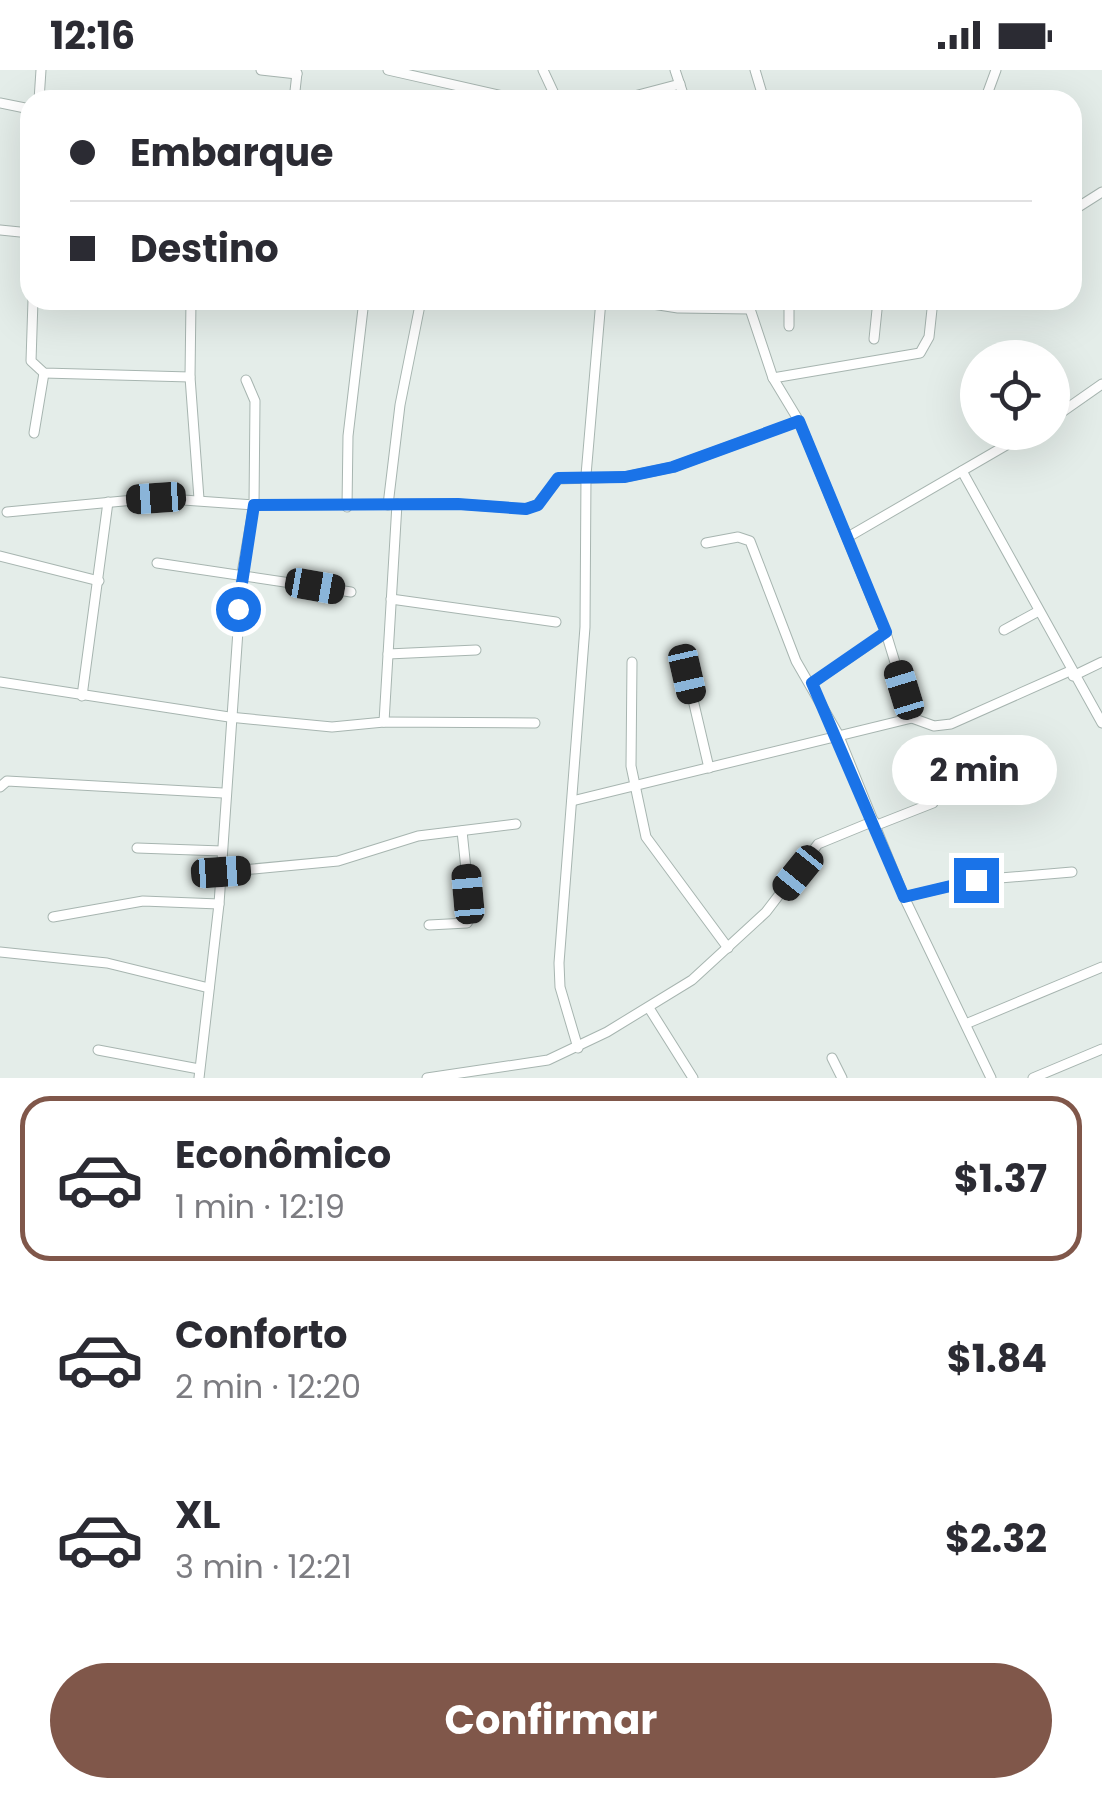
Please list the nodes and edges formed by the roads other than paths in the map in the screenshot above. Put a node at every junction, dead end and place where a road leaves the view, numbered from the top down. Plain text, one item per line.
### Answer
1 (261, 70) edge
2 (388, 70) edge
3 (675, 70) edge
4 (297, 72) edge
5 (680, 84) junction
6 (476, 90) edge
7 (657, 90) edge
8 (682, 90) edge
9 (33, 310) edge
10 (191, 310) edge
11 (363, 310) edge
12 (419, 310) edge
13 (600, 310) edge
14 (751, 310) edge
15 (789, 310) edge
16 (877, 310) edge
17 (932, 310) edge
18 (789, 326) dead end
19 (874, 339) dead end
20 (44, 373) junction
21 (190, 376) junction
22 (773, 378) junction
23 (246, 380) dead end
24 (1102, 384) edge
25 (1070, 406) edge
26 (799, 421) junction
27 (34, 433) dead end
28 (997, 450) edge
29 (962, 470) junction
30 (586, 475) junction
31 (199, 499) junction
32 (108, 502) junction
33 (393, 504) junction
34 (254, 505) junction
35 (347, 507) junction
36 (7, 512) dead end
37 (848, 537) junction
38 (706, 543) dead end
39 (0, 556) edge
40 (157, 563) dead end
41 (242, 573) junction
42 (99, 582) junction
43 (351, 592) dead end
44 (391, 599) junction
45 (1037, 612) junction
46 (556, 622) dead end
47 (1004, 630) dead end
48 (886, 632) junction
49 (476, 650) dead end
50 (388, 654) junction
51 (632, 662) dead end
52 (1102, 662) edge
53 (687, 674) dead end
54 (1071, 674) junction
55 (0, 682) edge
56 (812, 683) junction
57 (82, 696) junction
58 (229, 717) junction
59 (912, 718) junction
60 (384, 722) junction
61 (534, 723) dead end
62 (1102, 723) edge
63 (838, 734) junction
64 (709, 768) junction
65 (0, 787) edge
66 (634, 788) junction
67 (223, 792) junction
68 (572, 802) junction
69 (932, 803) dead end
70 (876, 823) junction
71 (516, 824) dead end
72 (462, 830) junction
73 (136, 848) dead end
74 (222, 851) junction
75 (221, 872) junction
76 (1072, 872) dead end
77 (904, 897) junction
78 (219, 904) junction
79 (53, 917) dead end
80 (430, 924) dead end
81 (728, 948) junction
82 (0, 952) edge
83 (1102, 967) edge
84 (209, 988) junction
85 (649, 1008) junction
86 (968, 1023) junction
87 (578, 1048) junction
88 (1102, 1049) edge
89 (98, 1050) dead end
90 (832, 1058) dead end
91 (199, 1074) edge
92 (427, 1078) edge
93 (693, 1078) edge
94 (842, 1078) edge
95 (992, 1078) edge
96 (1032, 1078) edge

1 - 4 street
2 - 6 street
3 - 5 street
5 - 7 street
5 - 8 street
9 - 20 street
10 - 21 street
11 - 35 street
12 - 33 street
13 - 30 street
14 - 22 street
15 - 18 street
16 - 19 street
17 - 22 street
20 - 21 street
20 - 27 street
21 - 31 street
22 - 26 street
23 - 34 street
24 - 25 street
26 - 30 street
26 - 37 street
28 - 29 street
29 - 37 street
29 - 45 street
30 - 33 street
30 - 68 street
31 - 32 street
31 - 34 street
32 - 36 street
32 - 42 street
33 - 35 street
33 - 44 street
34 - 35 street
34 - 41 street
37 - 48 street
38 - 56 street
39 - 42 street
40 - 41 street
41 - 43 street
41 - 58 street
42 - 57 street
44 - 46 street
44 - 50 street
45 - 47 street
45 - 54 street
48 - 56 street
48 - 59 street
49 - 50 street
50 - 60 street
51 - 66 street
52 - 54 street
53 - 64 street
54 - 59 street
54 - 62 street
55 - 57 street
56 - 63 street
57 - 58 street
58 - 60 street
58 - 67 street
59 - 63 street
60 - 61 street
63 - 64 street
63 - 70 street
64 - 66 street
65 - 67 street
66 - 68 street
66 - 81 street
67 - 74 street
68 - 87 street
69 - 70 street
70 - 77 street
70 - 81 street
71 - 72 street
72 - 75 street
72 - 80 street
73 - 74 street
74 - 75 street
75 - 78 street
76 - 77 street
77 - 86 street
78 - 79 street
78 - 84 street
81 - 85 street
82 - 84 street
83 - 86 street
84 - 91 street
85 - 87 street
85 - 93 street
86 - 95 street
87 - 92 street
88 - 96 street
89 - 91 street
90 - 94 street

